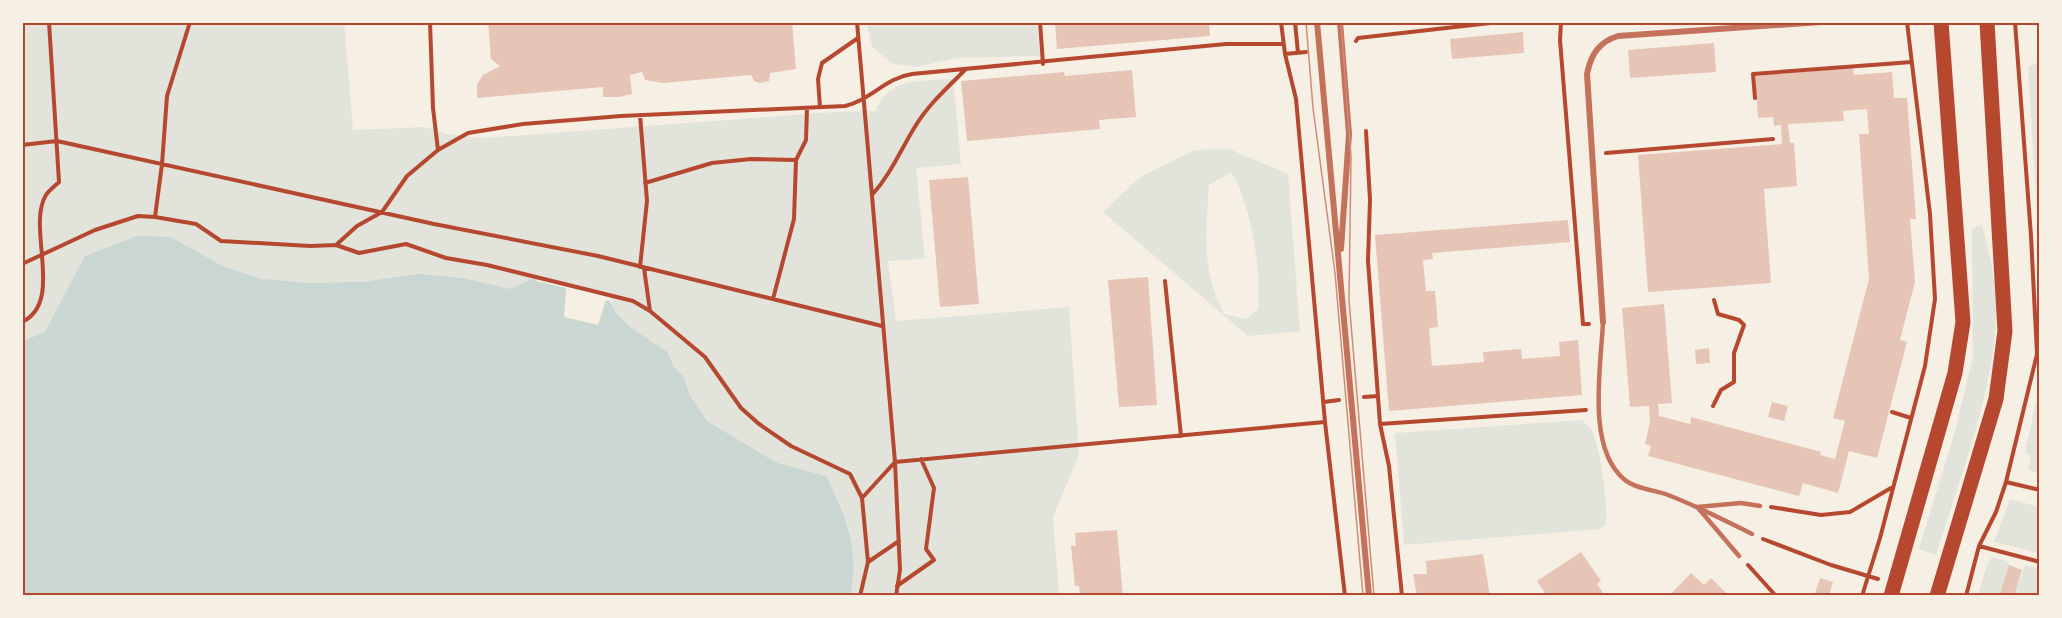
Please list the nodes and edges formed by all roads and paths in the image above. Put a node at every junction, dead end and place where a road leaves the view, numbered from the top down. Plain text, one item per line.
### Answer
1 (49, 22) edge
2 (190, 22) edge
3 (430, 22) edge
4 (857, 22) edge
5 (1040, 22) edge
6 (1281, 22) edge
7 (1295, 22) edge
8 (1317, 22) edge
9 (1340, 22) edge
10 (1500, 22) edge
11 (1561, 22) edge
12 (1821, 22) edge
13 (1907, 22) edge
14 (1941, 22) edge
15 (1988, 22) edge
16 (2015, 22) edge
17 (858, 39) junction
18 (1283, 44) junction
19 (1359, 46) dead end
20 (1298, 53) dead end
21 (1912, 62) junction
22 (2019, 63) dead end
23 (1043, 64) junction
24 (966, 69) junction
25 (1755, 98) dead end
26 (863, 102) junction
27 (820, 107) junction
28 (807, 108) junction
29 (640, 115) junction
30 (1365, 123) dead end
31 (1773, 139) dead end
32 (57, 141) junction
33 (22, 145) edge
34 (438, 150) junction
35 (1592, 154) junction
36 (1570, 156) junction
37 (796, 160) junction
38 (162, 164) junction
39 (645, 183) junction
40 (872, 195) junction
41 (382, 212) junction
42 (155, 217) junction
43 (336, 244) junction
44 (42, 256) junction
45 (1339, 262) junction
46 (22, 264) edge
47 (642, 267) junction
48 (1165, 281) dead end
49 (773, 299) junction
50 (1714, 300) dead end
51 (650, 311) junction
52 (22, 322) edge
53 (1603, 322) joint
54 (1583, 324) dead end
55 (882, 326) junction
56 (1713, 406) dead end
57 (1600, 410) junction
58 (1892, 412) dead end
59 (1911, 418) junction
60 (1325, 422) junction
61 (1380, 424) junction
62 (1181, 436) junction
63 (921, 459) junction
64 (895, 462) junction
65 (2006, 482) dead end
66 (1892, 488) junction
67 (2040, 490) edge
68 (862, 498) junction
69 (1760, 506) joint
70 (1697, 507) junction
71 (1752, 534) joint
72 (899, 541) junction
73 (1979, 546) dead end
74 (1739, 555) joint
75 (868, 562) junction
76 (2040, 562) edge
77 (1831, 565) dead end
78 (1974, 566) dead end
79 (897, 586) junction
80 (860, 596) edge
81 (896, 596) edge
82 (1345, 596) edge
83 (1369, 596) edge
84 (1402, 596) edge
85 (1776, 596) edge
86 (1862, 596) edge
87 (1891, 596) edge
88 (1937, 596) edge
89 (1966, 596) edge

1 - 32 path
2 - 38 path
3 - 34 path
4 - 17 path
5 - 23 path
6 - 18 path
7 - 20 path
8 - 45 street
9 - 45 street
10 - 19 path
11 - 36 path
12 - 35 street
13 - 21 path
14 - 87 main road
15 - 88 main road
16 - 22 path
17 - 26 path
17 - 27 path
18 - 23 path
18 - 60 path
21 - 25 path
21 - 59 path
23 - 24 path
24 - 26 path
24 - 40 path
26 - 27 path
26 - 40 path
27 - 28 path
28 - 29 path
28 - 37 path
29 - 34 path
29 - 39 path
30 - 61 path
31 - 35 path
32 - 33 path
32 - 38 path
32 - 44 path
34 - 41 path
35 - 36 path
35 - 53 street
36 - 54 path
37 - 39 path
37 - 49 path
38 - 41 path
38 - 42 path
39 - 47 path
40 - 55 path
41 - 43 path
41 - 47 path
42 - 43 path
42 - 44 path
43 - 51 path
44 - 46 path
44 - 52 path
45 - 83 street
47 - 49 path
47 - 51 path
48 - 62 path
49 - 55 path
50 - 56 path
51 - 68 path
53 - 57 lane
55 - 64 path
57 - 61 path
57 - 70 lane
58 - 59 path
59 - 66 path
60 - 62 path
60 - 82 path
61 - 84 path
62 - 63 path
63 - 64 path
63 - 79 path
64 - 68 path
64 - 72 path
65 - 67 path
66 - 69 path
66 - 86 path
68 - 75 path
69 - 70 lane
70 - 71 lane
70 - 74 lane
71 - 77 path
72 - 75 path
72 - 79 path
73 - 76 path
74 - 85 path
75 - 80 path
78 - 89 path
79 - 81 path

